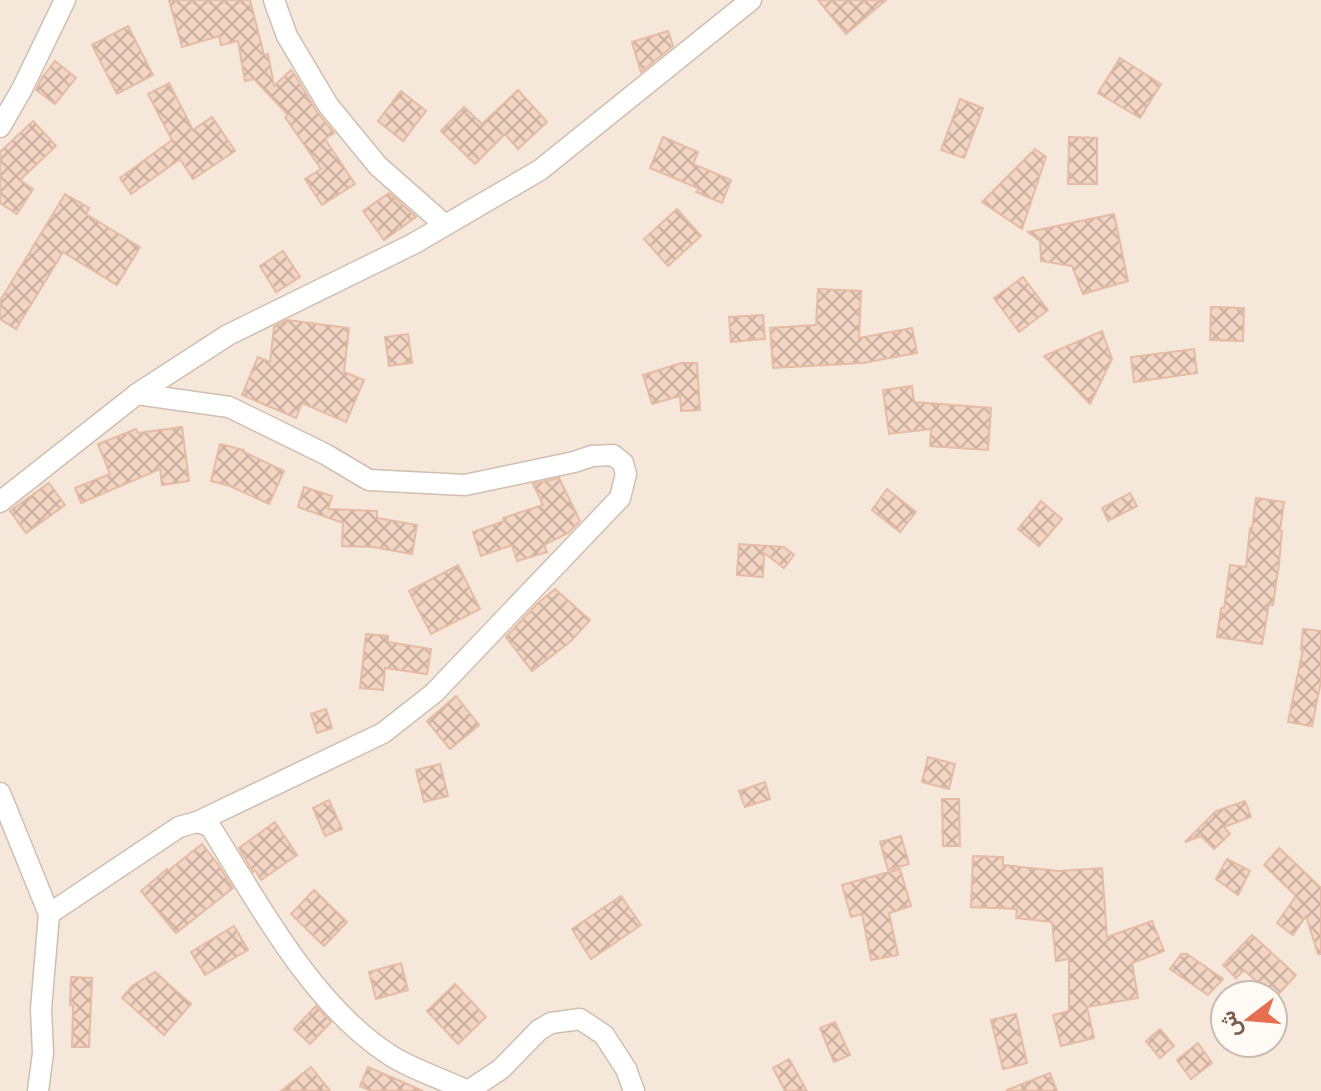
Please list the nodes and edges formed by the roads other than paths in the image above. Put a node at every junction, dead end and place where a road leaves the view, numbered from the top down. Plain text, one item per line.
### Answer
1 (65, 0) edge
2 (274, 0) edge
3 (749, 1) edge
4 (0, 127) edge
5 (445, 225) junction
6 (137, 394) junction
7 (0, 502) edge
8 (0, 793) edge
9 (197, 822) junction
10 (49, 914) junction
11 (38, 1091) edge
12 (634, 1091) edge

1 - 4 street
2 - 5 street
3 - 5 street
5 - 6 street
6 - 7 street
6 - 9 street
8 - 10 street
9 - 10 street
9 - 12 street
10 - 11 street

